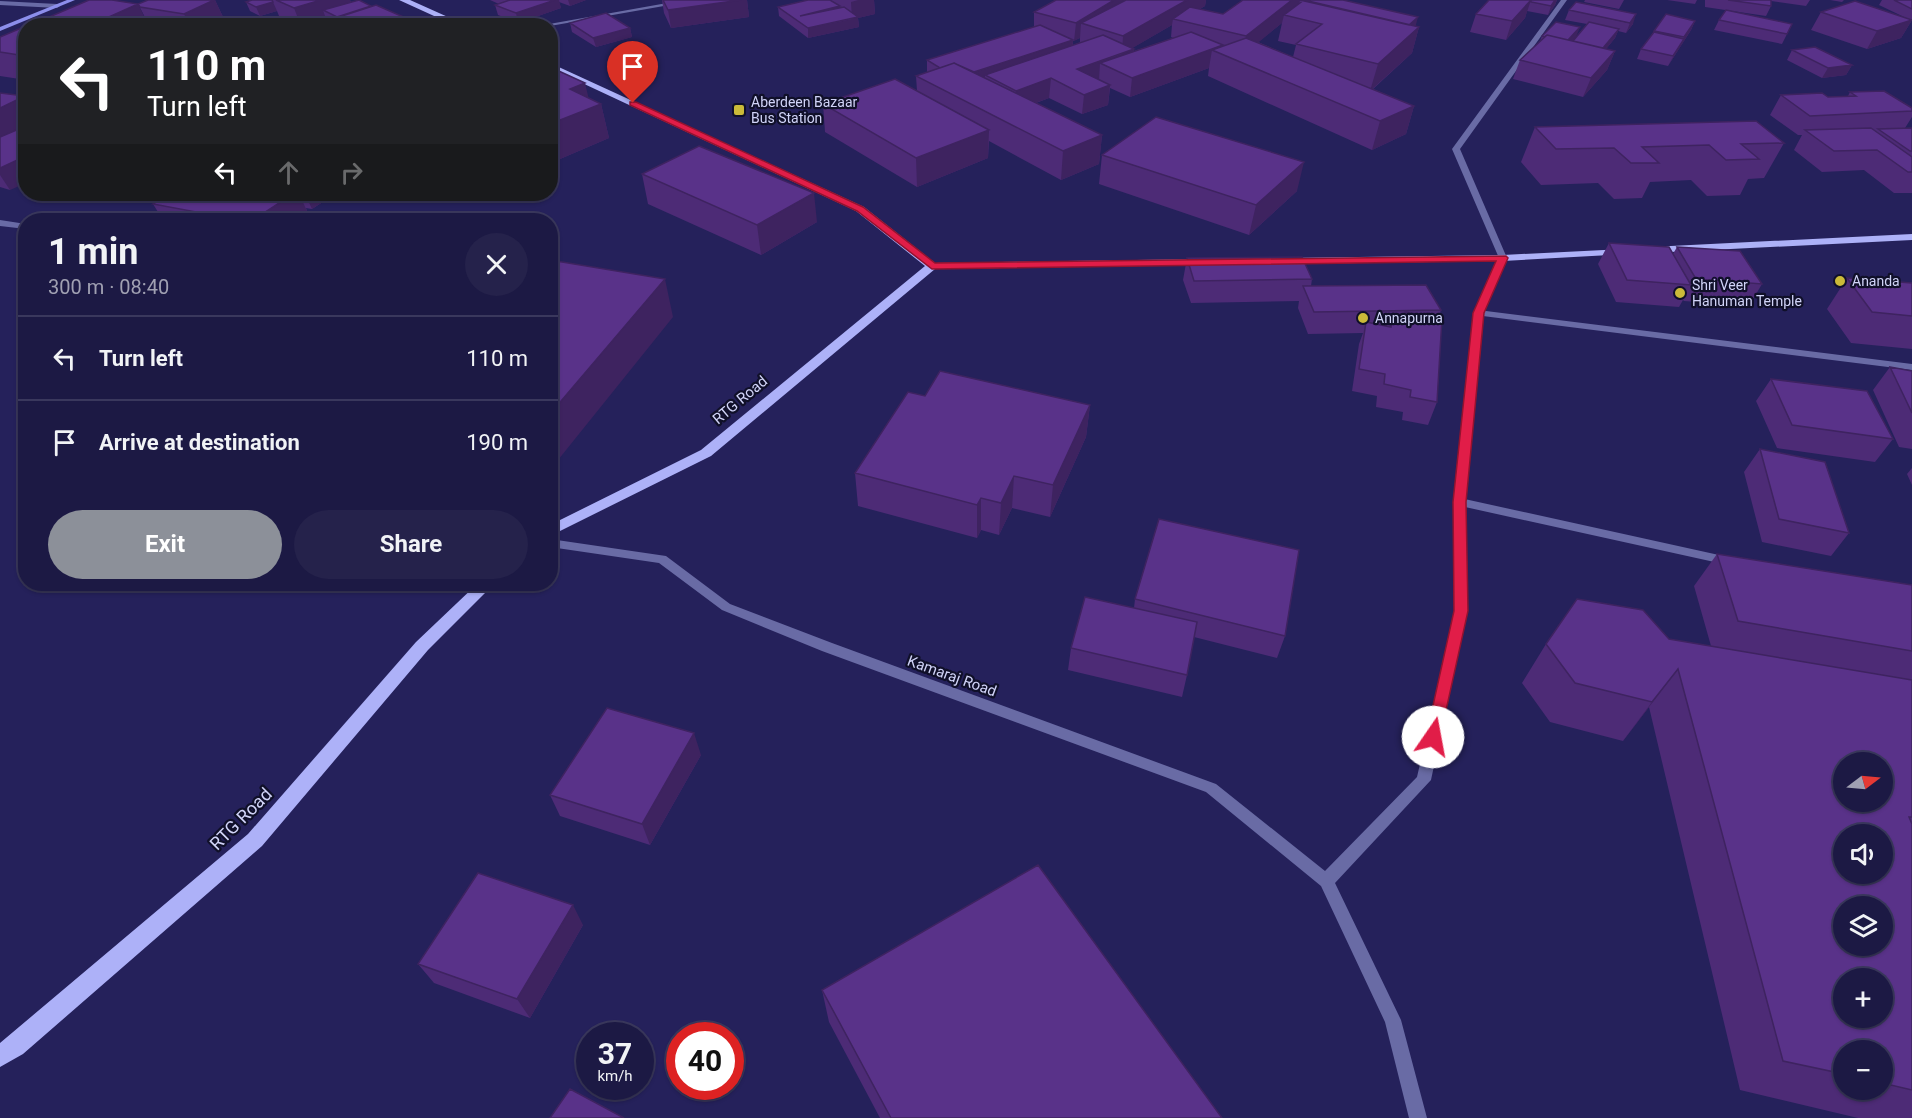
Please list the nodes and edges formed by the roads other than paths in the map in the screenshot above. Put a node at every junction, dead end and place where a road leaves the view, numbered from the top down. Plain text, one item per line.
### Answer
1 (72, 0) edge
2 (403, 0) edge
3 (695, 0) edge
4 (1564, 0) edge
5 (0, 3) edge
6 (57, 6) junction
7 (27, 18) edge
8 (445, 18) edge
9 (18, 22) edge
10 (558, 23) edge
11 (0, 29) edge
12 (558, 69) edge
13 (0, 223) edge
14 (18, 226) edge
15 (1912, 237) edge
16 (1503, 258) junction
17 (1277, 261) edge
18 (1217, 262) edge
19 (932, 266) junction
20 (1478, 313) junction
21 (1912, 367) edge
22 (1460, 502) junction
23 (558, 527) edge
24 (558, 544) edge
25 (1738, 563) edge
26 (479, 591) edge
27 (1326, 881) junction
28 (0, 1056) edge
29 (1418, 1118) edge

1 - 6 main road
2 - 8 main road
3 - 10 street
4 - 16 street
5 - 6 street
6 - 7 main road
9 - 11 main road
12 - 19 main road
13 - 14 street
15 - 16 main road
16 - 17 main road
16 - 20 street
18 - 19 main road
19 - 23 main road, RTG Road
20 - 21 street
20 - 22 street
22 - 25 street
22 - 27 street
24 - 27 street, Kamaraj Road
26 - 28 main road, RTG Road
27 - 29 street

